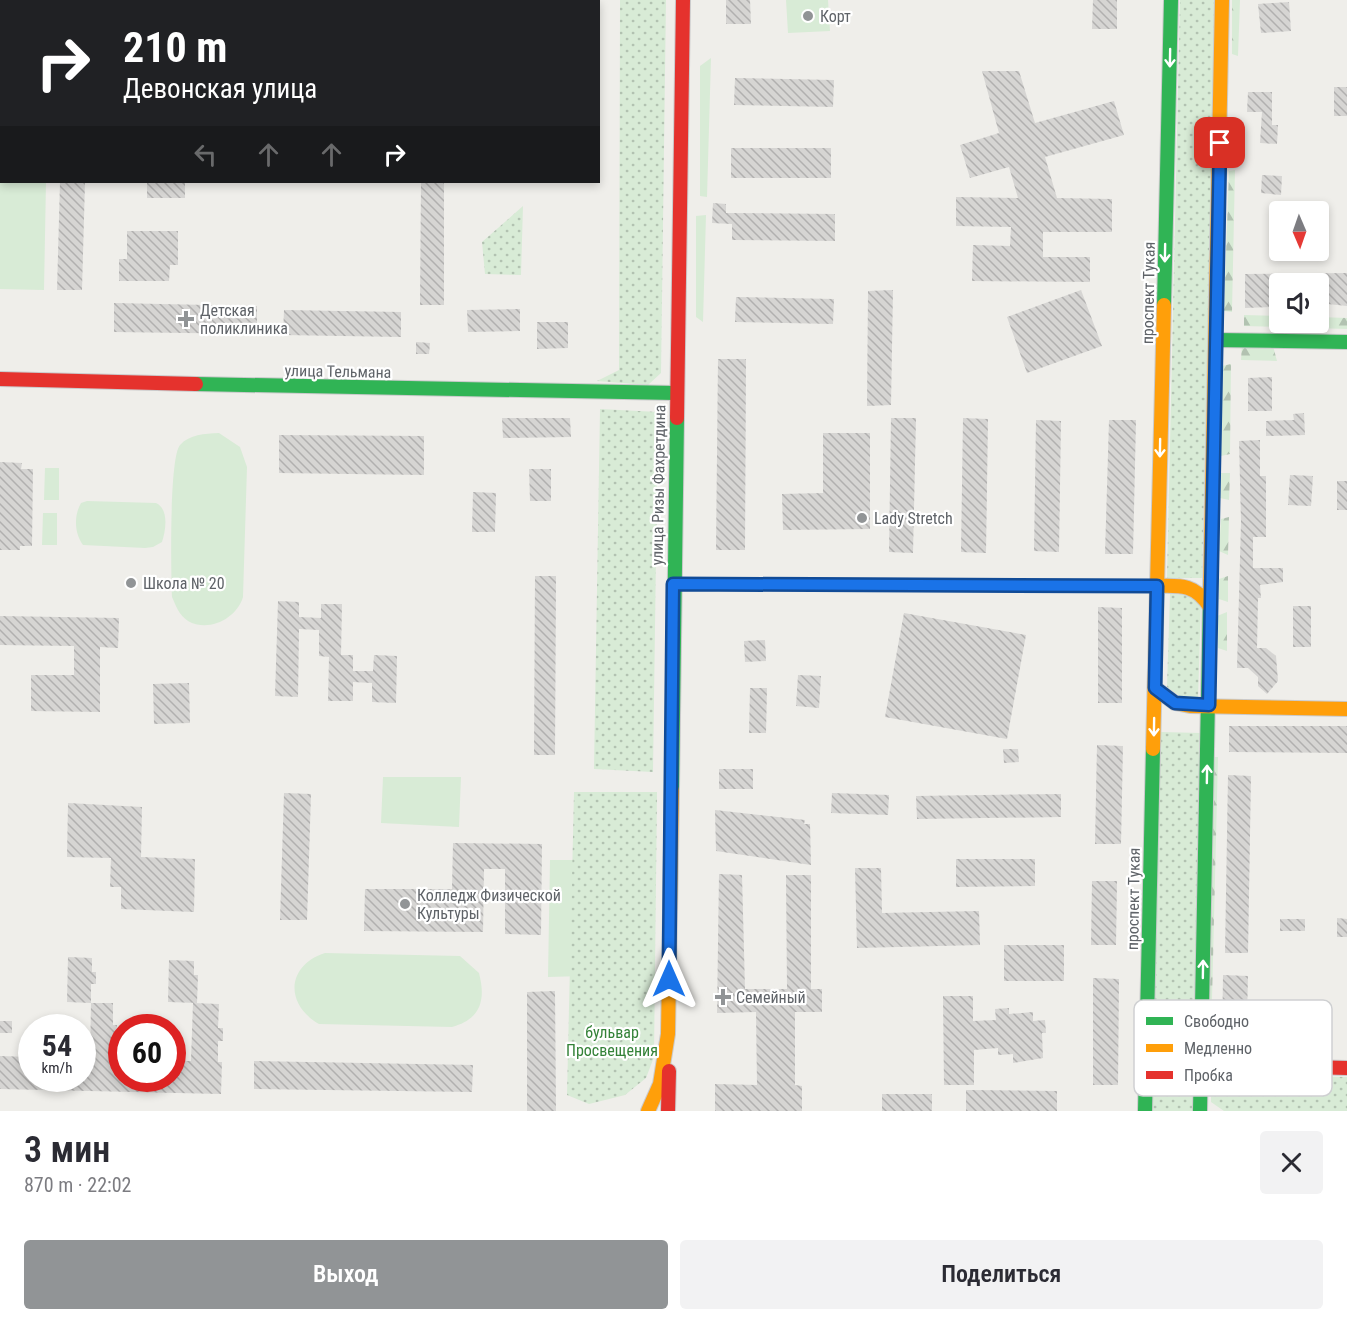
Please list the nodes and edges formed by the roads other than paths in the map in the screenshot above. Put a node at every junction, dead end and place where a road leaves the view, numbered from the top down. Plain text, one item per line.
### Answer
1 (682, 0) edge
2 (1171, 0) edge
3 (1222, 0) edge
4 (1216, 339) junction
5 (1347, 342) edge
6 (0, 379) edge
7 (675, 393) junction
8 (673, 584) junction
9 (1157, 586) junction
10 (1210, 607) junction
11 (1155, 688) junction
12 (1209, 705) junction
13 (1347, 708) edge
14 (1148, 1000) edge
15 (1202, 1000) edge
16 (668, 1034) junction
17 (1332, 1068) edge
18 (1347, 1068) edge
19 (1145, 1096) edge
20 (1200, 1096) edge
21 (648, 1111) edge
22 (668, 1111) edge
23 (1145, 1111) edge
24 (1200, 1111) edge

1 - 7 main road, улица Ризы Фахретдина
2 -> 9 main road, проспект Тукая
3 - 4 main road
4 - 5 main road
4 - 10 main road
6 - 7 main road, улица Тельмана
7 - 8 main road, улица Ризы Фахретдина
8 - 9 street
8 - 16 main road, улица Ризы Фахретдина
9 - 10 main road
9 - 11 main road, проспект Тукая
10 - 12 main road
11 - 12 main road
11 -> 14 main road, проспект Тукая
12 - 13 main road
15 -> 12 main road
16 - 21 main road, улица Ризы Фахретдина
16 - 22 main road
17 - 18 main road
19 -> 23 main road, проспект Тукая
20 - 24 main road

